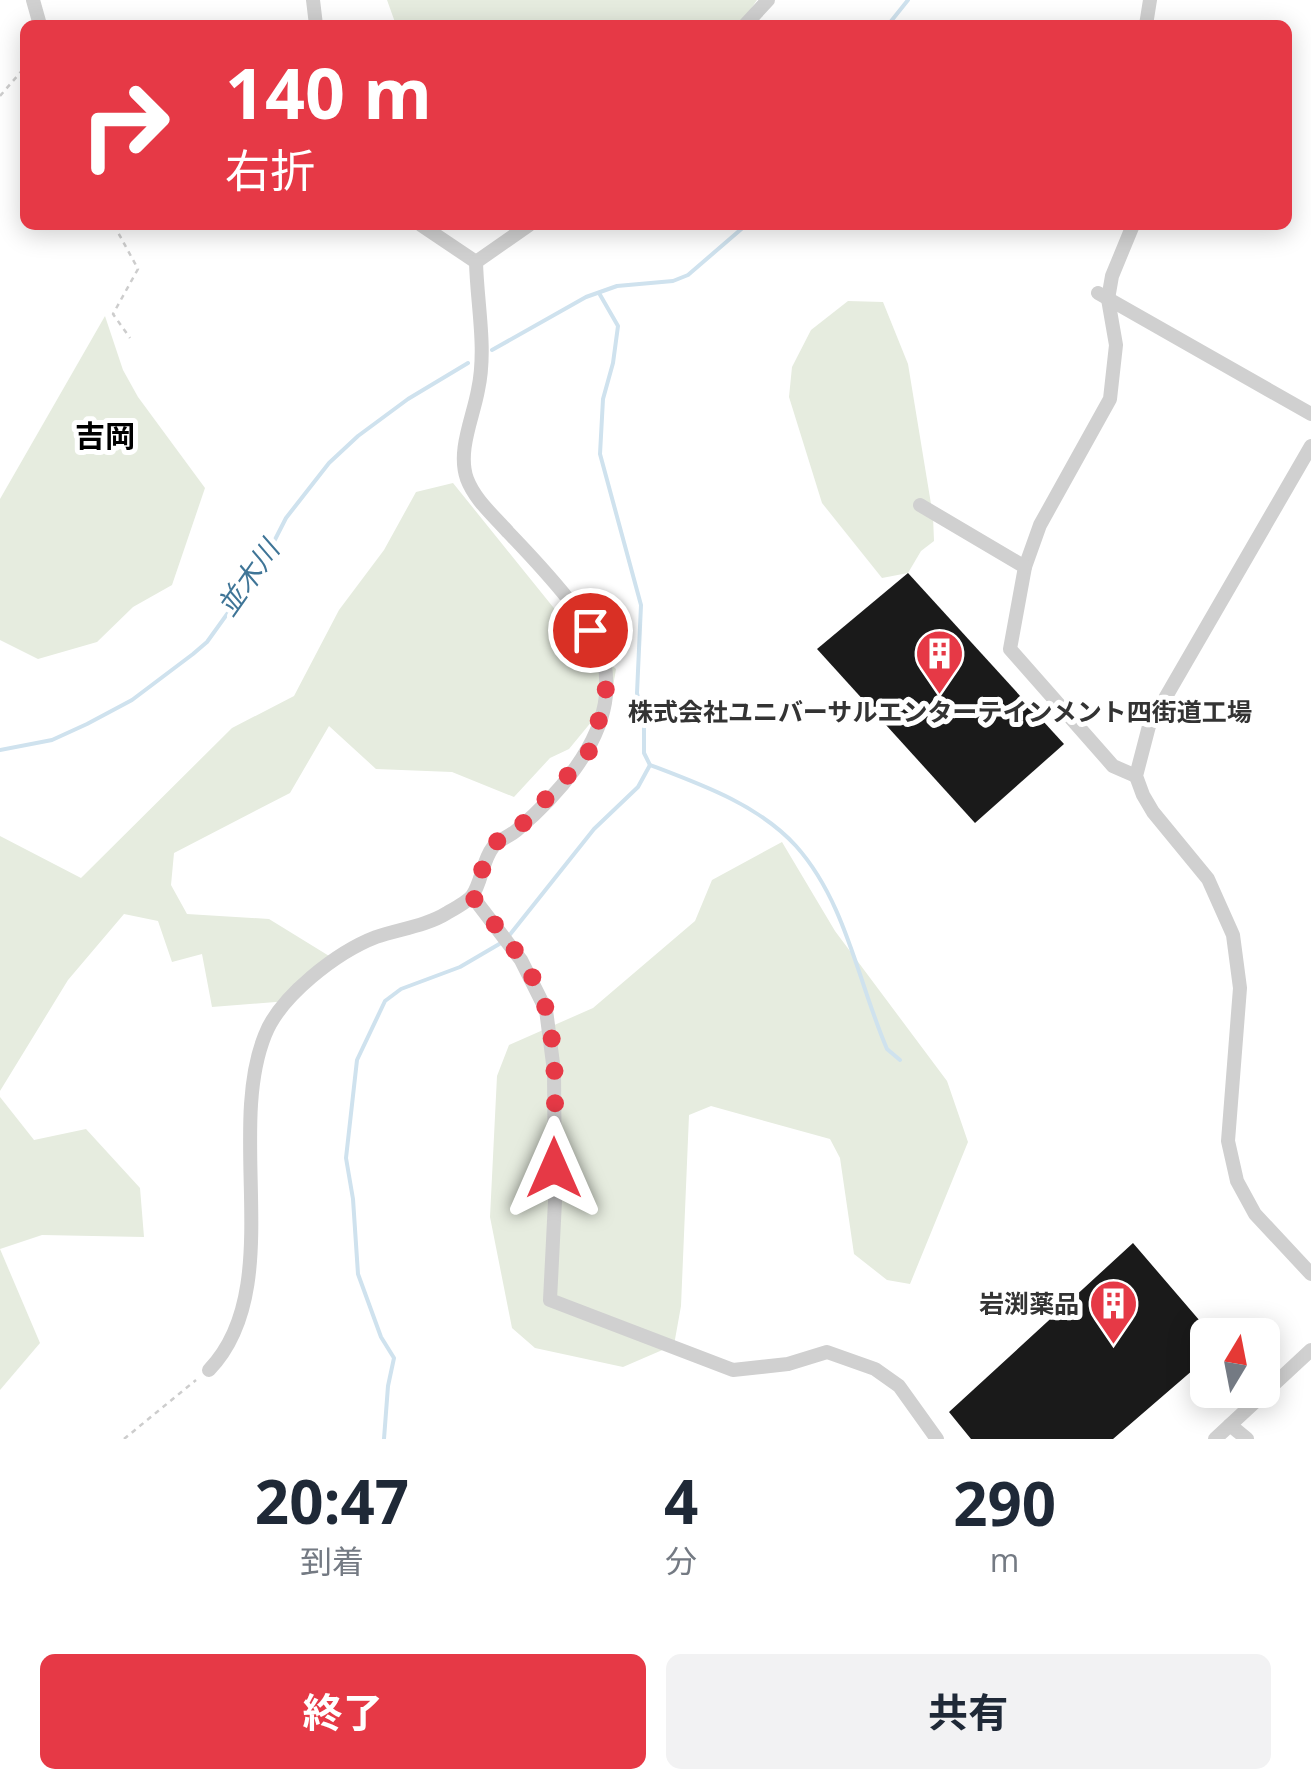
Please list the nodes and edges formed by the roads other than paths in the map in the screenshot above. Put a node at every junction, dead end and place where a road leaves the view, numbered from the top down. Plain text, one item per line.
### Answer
1 (768, 0) edge
2 (750, 20) edge
3 (428, 230) edge
4 (522, 230) edge
5 (1131, 230) edge
6 (476, 262) junction
7 (1103, 296) junction
8 (1311, 414) edge
9 (1311, 446) edge
10 (920, 504) dead end
11 (1025, 566) junction
12 (1136, 776) junction
13 (472, 896) junction
14 (1311, 1274) edge
15 (1311, 1350) edge
16 (209, 1370) road end
17 (1230, 1425) junction
18 (937, 1439) edge
19 (1215, 1439) edge
20 (1247, 1439) edge

1 - 2 street
3 - 6 street
4 - 6 street
5 - 7 street
6 - 13 street
7 - 8 street
7 - 11 street
9 - 12 street
10 - 11 street
11 - 12 street
12 - 14 street
13 - 16 street
13 - 18 street
15 - 17 street
17 - 19 street
17 - 20 street

